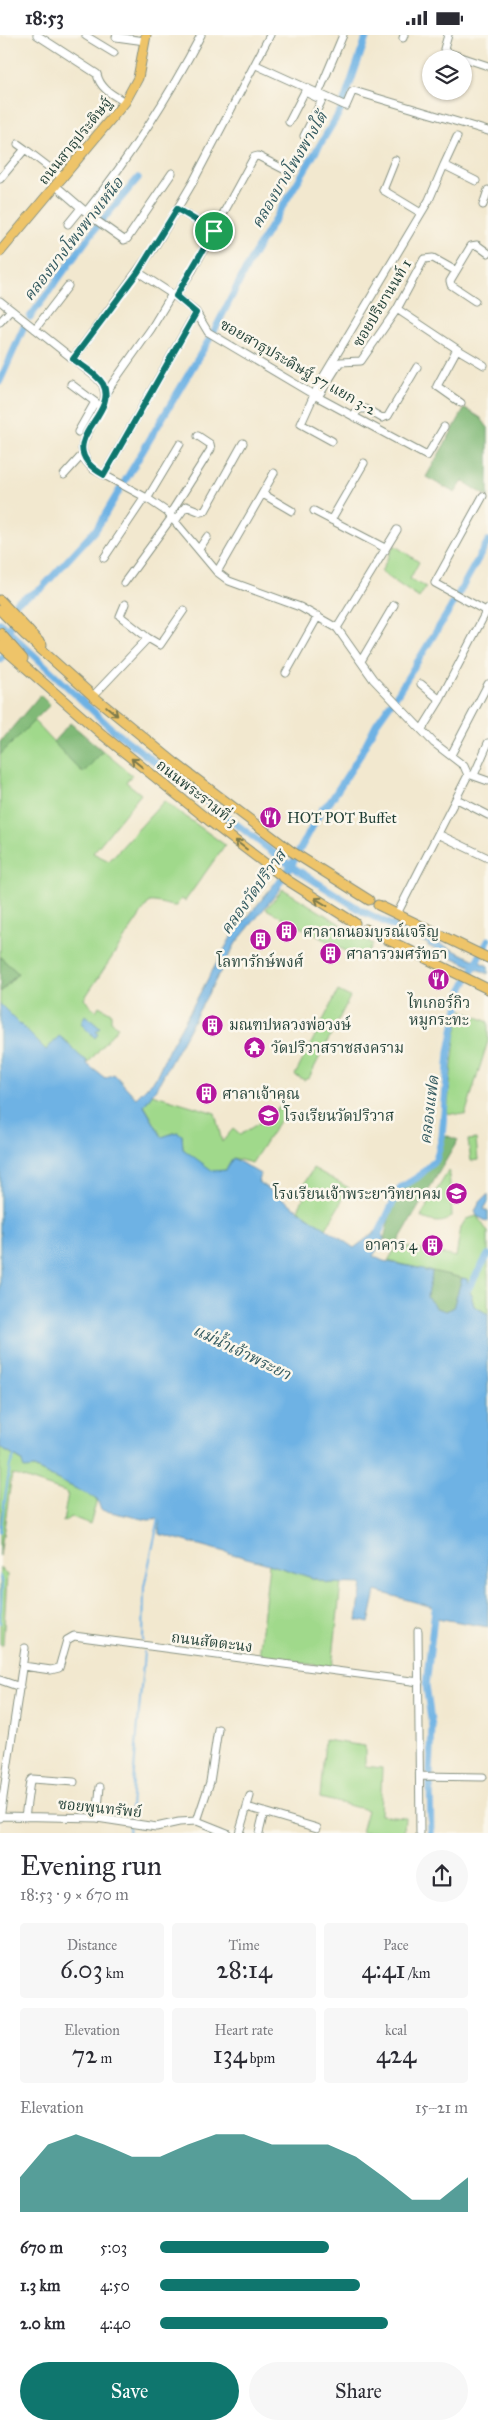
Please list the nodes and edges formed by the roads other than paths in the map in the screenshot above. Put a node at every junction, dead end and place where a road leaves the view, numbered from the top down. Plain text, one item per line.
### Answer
1 (37, 35) edge
2 (45, 35) edge
3 (54, 35) edge
4 (200, 35) edge
5 (270, 35) edge
6 (448, 35) edge
7 (86, 36) dead end
8 (116, 36) edge
9 (343, 36) edge
10 (146, 38) edge
11 (256, 65) junction
12 (488, 66) edge
13 (306, 89) junction
14 (319, 92) junction
15 (125, 103) junction
16 (289, 122) dead end
17 (488, 131) edge
18 (304, 136) dead end
19 (457, 137) dead end
20 (18, 144) dead end
21 (25, 149) junction
22 (395, 160) dead end
23 (444, 165) junction
24 (172, 173) dead end
25 (291, 173) dead end
26 (64, 178) junction
27 (0, 179) edge
28 (476, 181) dead end
29 (56, 186) junction
30 (488, 190) edge
31 (483, 205) dead end
32 (177, 209) junction
33 (84, 210) junction
34 (421, 213) junction
35 (68, 224) dead end
36 (214, 231) junction
37 (2, 246) edge
38 (488, 253) edge
39 (456, 271) junction
40 (138, 272) junction
41 (68, 287) dead end
42 (174, 295) junction
43 (0, 301) edge
44 (476, 301) dead end
45 (397, 309) junction
46 (11, 310) junction
47 (196, 313) junction
48 (0, 322) edge
49 (35, 329) junction
50 (458, 349) junction
51 (73, 359) junction
52 (484, 365) dead end
53 (417, 367) dead end
54 (71, 384) dead end
55 (105, 394) junction
56 (316, 396) junction
57 (461, 403) dead end
58 (98, 404) junction
59 (354, 417) junction
60 (444, 427) dead end
61 (78, 432) dead end
62 (198, 436) dead end
63 (332, 441) dead end
64 (244, 443) dead end
65 (180, 444) dead end
66 (83, 454) junction
67 (364, 463) dead end
68 (274, 473) dead end
69 (64, 475) dead end
70 (104, 475) junction
71 (263, 494) junction
72 (483, 496) dead end
73 (146, 498) junction
74 (292, 511) dead end
75 (314, 511) dead end
76 (173, 517) junction
77 (330, 520) junction
78 (397, 530) dead end
79 (207, 537) dead end
80 (199, 549) junction
81 (385, 551) junction
82 (104, 557) dead end
83 (217, 572) junction
84 (124, 583) dead end
85 (1, 604) edge
86 (125, 604) dead end
87 (394, 605) dead end
88 (184, 610) dead end
89 (486, 612) edge
90 (318, 617) junction
91 (336, 628) junction
92 (0, 633) edge
93 (148, 638) junction
94 (5, 647) edge
95 (361, 661) junction
96 (286, 673) dead end
97 (421, 684) dead end
98 (488, 684) edge
99 (93, 696) junction
100 (440, 699) junction
101 (422, 729) junction
102 (488, 743) edge
103 (451, 755) junction
104 (471, 775) junction
105 (488, 781) edge
106 (457, 799) junction
107 (488, 815) edge
108 (438, 834) junction
109 (488, 859) edge
110 (368, 901) dead end
111 (378, 905) dead end
112 (397, 914) junction
113 (355, 923) dead end
114 (366, 929) dead end
115 (487, 957) edge
116 (488, 989) edge
117 (418, 1631) dead end
118 (25, 1648) dead end
119 (23, 1666) junction
120 (0, 1681) edge
121 (419, 1682) junction
122 (20, 1687) junction
123 (218, 1729) dead end
124 (421, 1776) junction
125 (483, 1777) dead end
126 (74, 1782) dead end
127 (100, 1787) dead end
128 (250, 1796) dead end
129 (247, 1807) junction
130 (264, 1812) junction
131 (0, 1816) edge
132 (25, 1817) junction
133 (97, 1818) junction
134 (197, 1821) junction
135 (317, 1827) dead end
136 (227, 1833) edge
137 (239, 1833) edge
138 (259, 1833) edge
139 (420, 1833) edge

1 - 15 street
2 - 3 street
4 - 33 street
5 - 11 street
6 - 12 street
7 - 8 street
8 - 10 street
9 - 14 street
10 - 15 main road, ถนนสาธุประดิษฐ์
11 - 13 street
11 - 32 street
13 - 14 street
13 - 16 street
13 - 18 street
14 - 17 street
15 - 26 main road, ถนนสาธุประดิษฐ์
19 - 23 street
20 - 21 street
21 - 26 street
21 - 27 street
22 - 34 street
23 - 28 street
23 - 34 street
24 - 33 street
25 - 36 street
26 - 29 main road, ถนนสาธุประดิษฐ์
29 - 33 street
29 - 37 main road, ถนนสาธุประดิษฐ์
30 - 31 street
32 - 36 street
32 - 40 street
33 - 35 street
34 - 56 street
36 - 42 street
38 - 39 street
39 - 44 street
39 - 45 street, ซอยปริยานนท์ 1
40 - 42 street, ซอยสาธุประดิษฐ์ 57 แยก 3-2
40 - 51 street
41 - 49 street
42 - 47 street, ซอยสาธุประดิษฐ์ 57 แยก 3-2
42 - 55 street
43 - 46 street
45 - 50 street
45 - 56 street, ซอยปริยานนท์ 1
46 - 48 street
46 - 49 street
47 - 56 street, ซอยสาธุประดิษฐ์ 57 แยก 3-2
47 - 70 street
49 - 51 street
50 - 52 street
50 - 57 street
51 - 55 street
53 - 59 street
54 - 58 street
55 - 58 street
56 - 59 street, ซอยสาธุประดิษฐ์ 57 แยก 3-2
56 - 63 street
58 - 61 street
58 - 66 street
59 - 60 street, ซอยสาธุประดิษฐ์ 57 แยก 3-2
62 - 76 street
64 - 76 street
65 - 73 street
66 - 69 street
66 - 70 street
67 - 77 street
68 - 71 street
70 - 73 street
71 - 74 street
71 - 83 street
72 - 89 street
73 - 76 street
73 - 82 street
75 - 77 street
76 - 80 street
76 - 84 street
77 - 81 street
78 - 81 street
79 - 80 street
80 - 83 street
81 - 91 street
83 - 90 street
85 - 99 main road, ถนนพระรามที่ 3
86 - 93 street
87 - 95 street
88 - 93 street
89 - 100 street
90 - 91 street
90 - 96 street
91 - 95 street
92 - 94 main road, ถนนพระรามที่ 3
93 - 99 street
113 -> 94 main road, ถนนพระรามที่ 3
95 - 101 street
97 - 100 street
98 - 103 street
99 -> 110 main road, ถนนพระรามที่ 3
100 - 101 street
101 - 103 street
102 - 104 street
103 - 104 street
104 - 105 street
104 - 106 street
106 - 107 street
106 - 108 street
108 - 109 street
108 - 112 street
111 - 112 main road
112 - 115 main road
114 - 116 main road
117 - 121 street
118 - 119 street
119 - 121 street, ถนนสัตตะนง
119 - 122 street
120 - 122 street
121 - 124 street
122 - 131 street
123 - 134 street
124 - 125 street
124 - 139 street
126 - 132 street
127 - 133 street
128 - 129 street
129 - 130 street
129 - 137 street
130 - 135 street
130 - 138 street
131 - 132 street, ซอยพูนทรัพย์
132 - 133 street, ซอยพูนทรัพย์
133 - 134 street, ซอยพูนทรัพย์
134 - 136 street, ซอยพูนทรัพย์

